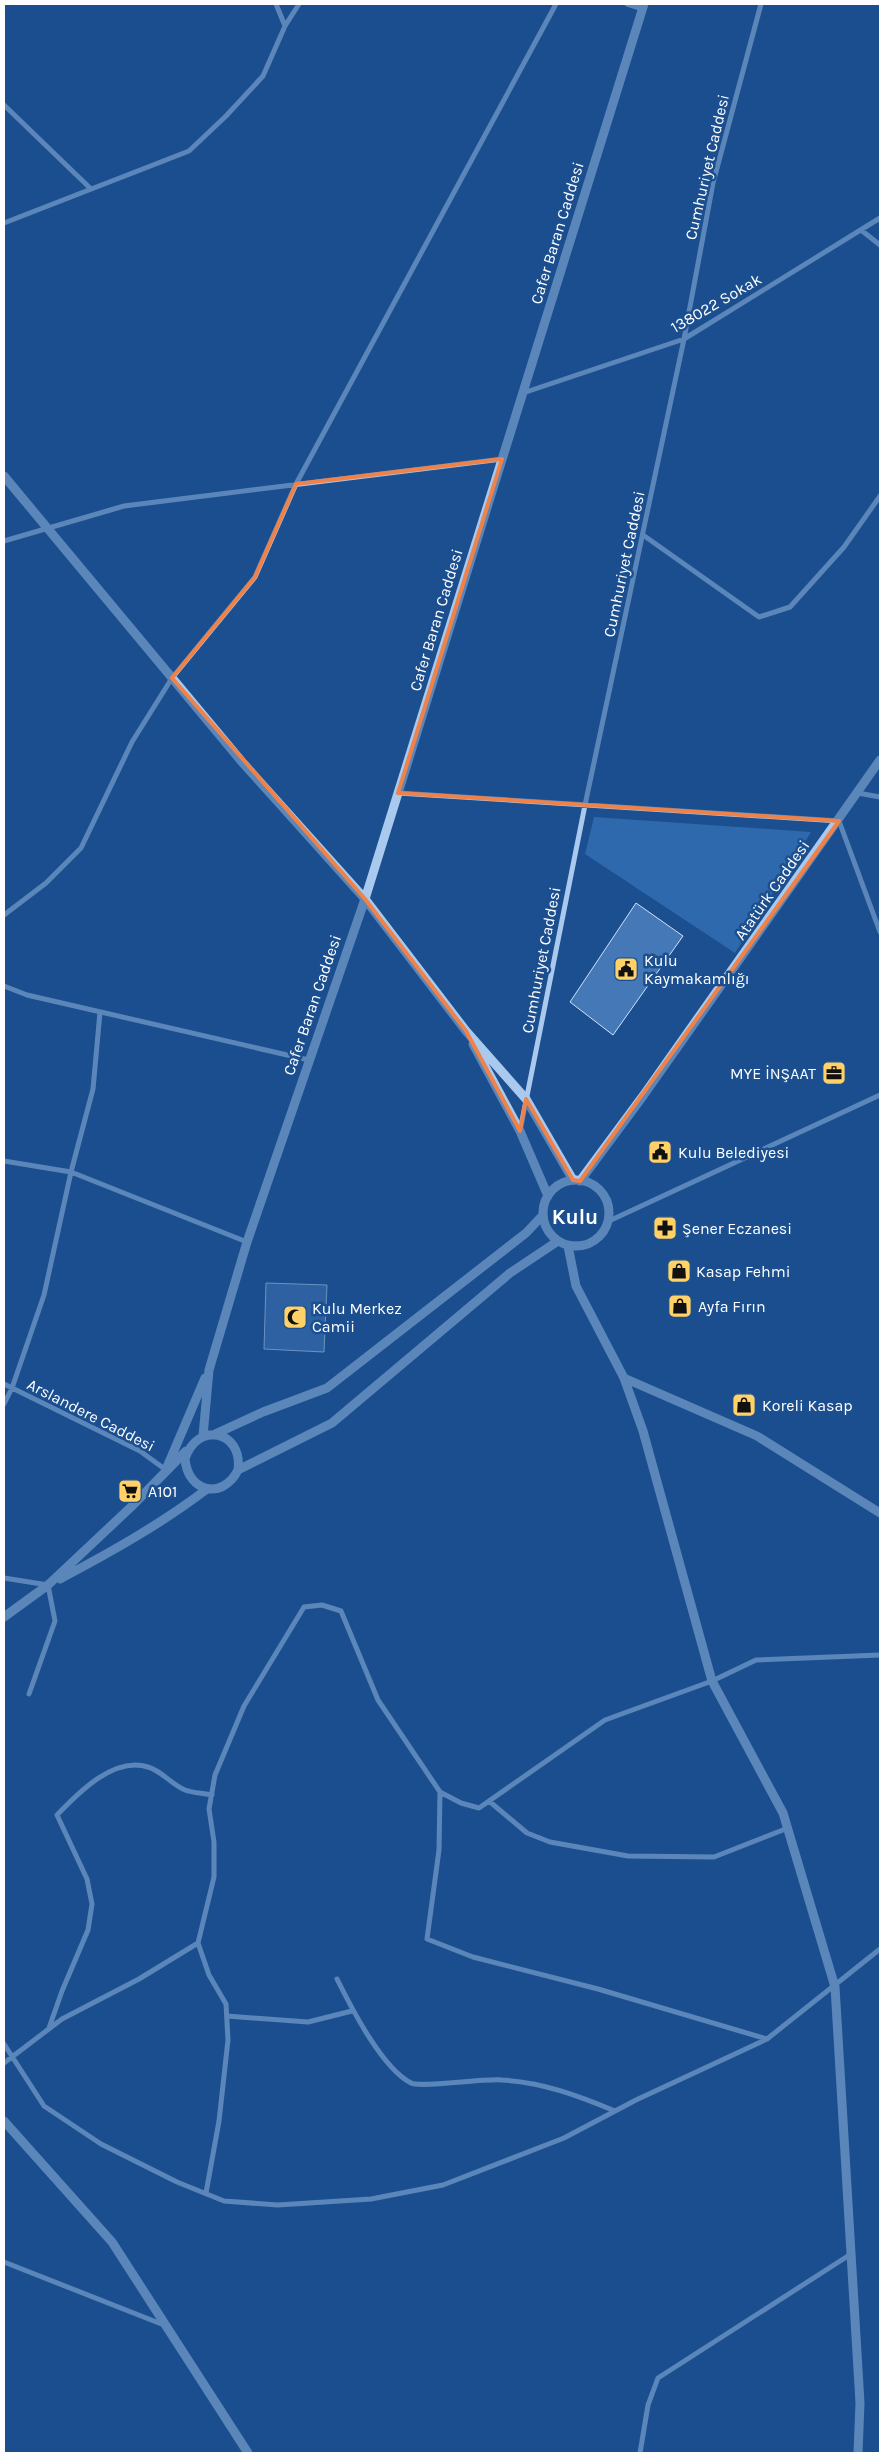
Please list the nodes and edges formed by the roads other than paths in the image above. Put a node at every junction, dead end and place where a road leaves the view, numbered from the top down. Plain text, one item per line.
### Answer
1 (276, 4) edge
2 (299, 4) edge
3 (556, 4) edge
4 (628, 4) edge
5 (761, 4) edge
6 (643, 6) edge
7 (285, 26) junction
8 (4, 105) edge
9 (91, 189) junction
10 (880, 218) edge
11 (4, 223) edge
12 (861, 230) junction
13 (880, 245) edge
14 (684, 339) junction
15 (523, 393) junction
16 (502, 459) junction
17 (4, 476) edge
18 (296, 484) junction
19 (880, 496) edge
20 (47, 529) junction
21 (642, 534) junction
22 (4, 541) edge
23 (172, 678) junction
24 (880, 760) edge
25 (398, 793) junction
26 (858, 793) junction
27 (880, 797) edge
28 (585, 805) junction
29 (839, 821) junction
30 (365, 899) junction
31 (4, 915) edge
32 (880, 932) edge
33 (4, 986) edge
34 (100, 1012) junction
35 (466, 1031) junction
36 (310, 1060) junction
37 (880, 1095) edge
38 (526, 1099) junction
39 (520, 1131) junction
40 (4, 1161) edge
41 (71, 1172) junction
42 (576, 1180) junction
43 (548, 1196) junction
44 (543, 1215) junction
45 (608, 1221) junction
46 (558, 1241) junction
47 (247, 1242) junction
48 (568, 1246) junction
49 (209, 1370) junction
50 (624, 1378) junction
51 (4, 1384) edge
52 (12, 1388) junction
53 (4, 1404) edge
54 (213, 1434) junction
55 (203, 1436) junction
56 (188, 1449) junction
57 (166, 1470) junction
58 (238, 1470) junction
59 (207, 1489) junction
60 (880, 1513) edge
61 (4, 1578) edge
62 (48, 1585) junction
63 (4, 1617) edge
64 (880, 1654) edge
65 (712, 1681) junction
66 (28, 1694) dead end
67 (440, 1792) junction
68 (212, 1795) junction
69 (489, 1801) junction
70 (788, 1828) junction
71 (198, 1943) junction
72 (880, 1949) edge
73 (337, 1979) dead end
74 (835, 1987) junction
75 (352, 2011) junction
76 (227, 2016) junction
77 (49, 2028) junction
78 (767, 2039) junction
79 (4, 2044) edge
80 (12, 2056) junction
81 (4, 2063) edge
82 (615, 2111) junction
83 (4, 2121) edge
84 (206, 2194) junction
85 (851, 2254) junction
86 (4, 2262) edge
87 (164, 2325) junction
88 (248, 2453) edge
89 (640, 2453) edge
90 (858, 2453) edge

1 - 7 street
2 - 7 street
3 - 18 street
4 - 6 street
5 - 14 street, Cumhuriyet Caddesi
6 - 15 street, Cafer Baran Caddesi
7 - 9 street
8 - 9 street
9 - 11 street
10 - 12 street, 138022 Sokak
12 - 13 street
12 - 14 street, 138022 Sokak
14 - 15 street, 138022 Sokak
14 - 21 street, Cumhuriyet Caddesi
15 - 16 street, Cafer Baran Caddesi
16 - 18 street
16 - 25 street, Cafer Baran Caddesi
17 - 20 street
18 - 20 street
18 - 23 street
19 - 21 street
20 - 22 street
20 - 23 street
21 - 28 street, Cumhuriyet Caddesi
23 - 30 street
23 - 31 street
24 - 26 street, Atatürk Caddesi
25 - 28 street
25 - 30 street, Cafer Baran Caddesi
26 - 27 street
26 - 29 street, Atatürk Caddesi
28 - 29 street
28 - 38 street, Cumhuriyet Caddesi
29 - 32 street
29 - 42 street, Atatürk Caddesi
30 - 35 street
30 - 36 street, Cafer Baran Caddesi
33 - 34 street
34 - 36 street
34 - 41 street
35 - 38 street
35 - 39 street
36 - 47 street, Cafer Baran Caddesi
37 - 45 street
38 - 39 street, Cumhuriyet Caddesi
38 - 42 street
39 - 43 street
40 - 41 street
41 - 47 street
41 - 52 street
42 - 43 street
42 - 45 street
43 - 44 street
44 - 46 street
44 - 54 street
45 - 48 street
46 - 48 street
46 - 58 street
47 - 49 street, Cafer Baran Caddesi
48 - 50 street
49 - 55 street
49 - 57 street
50 - 60 street
50 - 65 street
51 - 52 street, Arslandere Caddesi
52 - 53 street
52 - 57 street, Arslandere Caddesi
54 - 55 street
54 - 58 street
55 - 56 street
56 - 57 street
56 - 59 street
57 - 62 street
58 - 59 street
59 - 62 street
61 - 62 street
62 - 63 street
62 - 66 street
64 - 65 street
65 - 69 street
65 - 70 street
67 - 68 street
67 - 69 street
67 - 78 street
68 - 71 street
68 - 77 street
69 - 70 street
70 - 74 street
71 - 76 street
71 - 77 street
72 - 74 street
73 - 75 street
74 - 78 street
74 - 85 street
75 - 76 street
75 - 82 street
76 - 84 street
77 - 80 street
78 - 82 street
79 - 80 street
80 - 81 street
80 - 84 street
82 - 84 street
83 - 87 street
85 - 89 street
85 - 90 street
86 - 87 street
87 - 88 street

